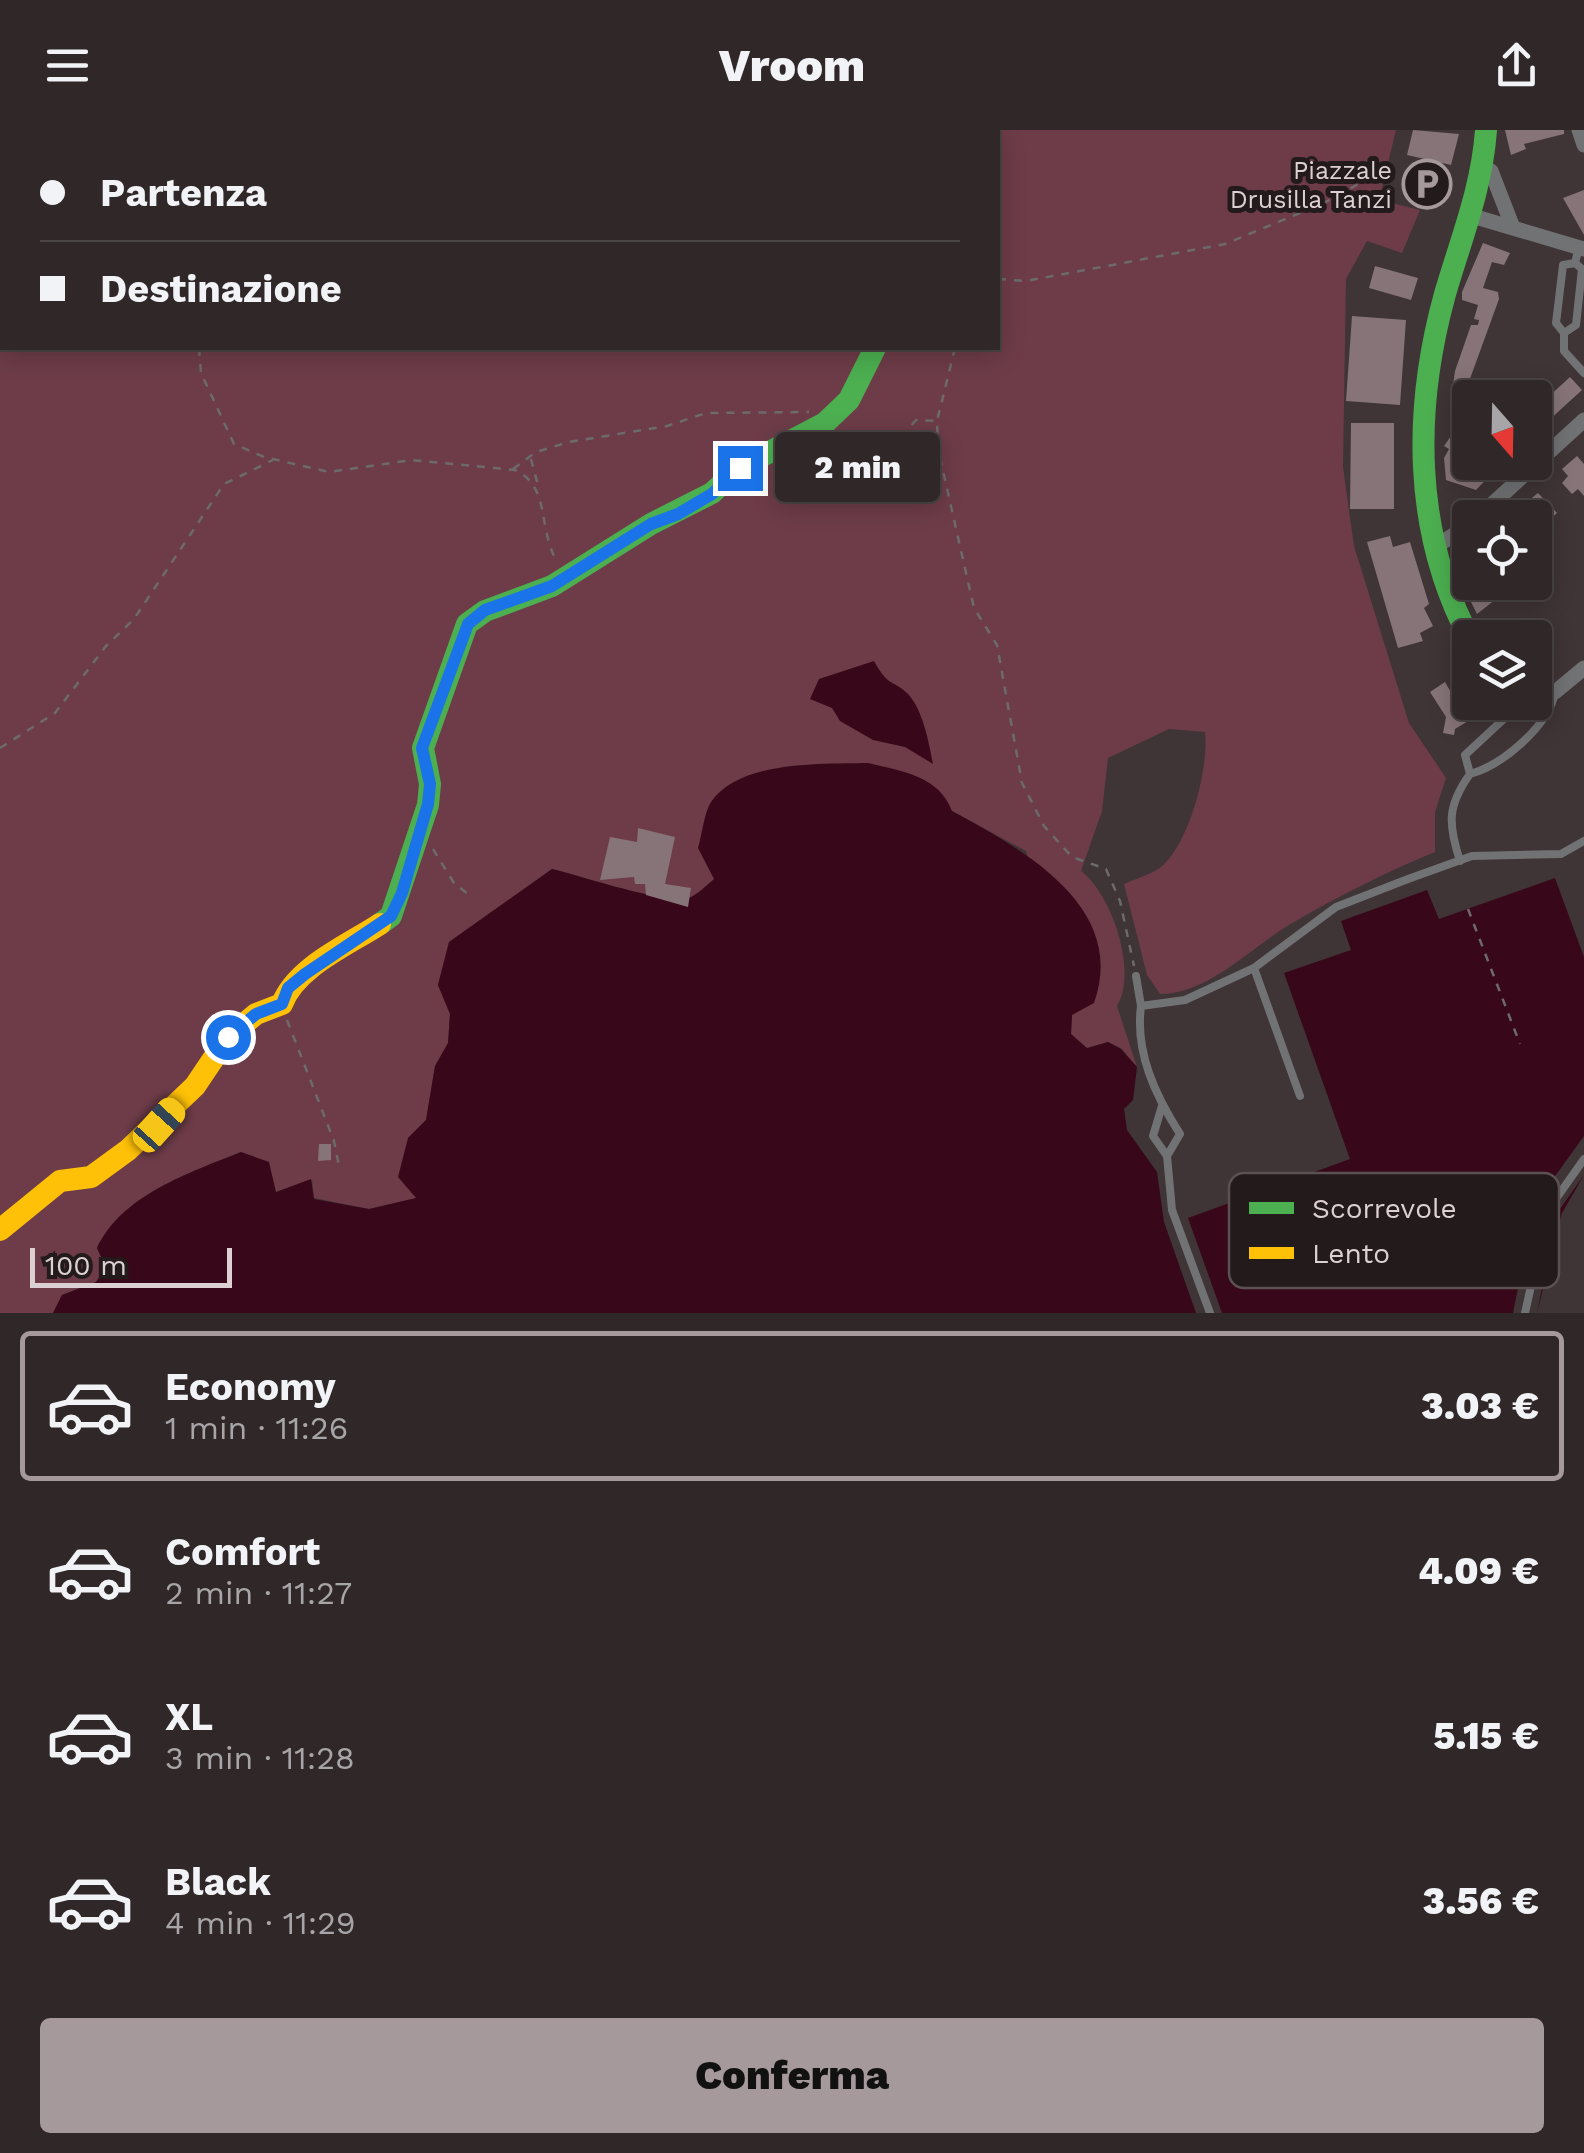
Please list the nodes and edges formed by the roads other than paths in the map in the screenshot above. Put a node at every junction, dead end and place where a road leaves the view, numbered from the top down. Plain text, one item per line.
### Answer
1 (1486, 130) edge
2 (1579, 130) edge
3 (1584, 144) edge
4 (1482, 166) junction
5 (1469, 215) junction
6 (1512, 225) junction
7 (1579, 253) edge
8 (1564, 333) junction
9 (874, 350) edge
10 (1584, 373) edge
11 (1584, 420) edge
12 (1497, 500) edge
13 (1452, 539) edge
14 (1436, 546) junction
15 (1459, 620) edge
16 (1584, 668) edge
17 (1555, 692) junction
18 (1552, 693) edge
19 (1503, 720) edge
20 (1470, 774) junction
21 (1584, 842) edge
22 (1460, 861) junction
23 (1254, 968) junction
24 (1136, 976) road end
25 (1141, 1006) junction
26 (1300, 1096) dead end
27 (1162, 1106) junction
28 (1167, 1156) junction
29 (1584, 1159) edge
30 (1559, 1194) edge
31 (0, 1230) edge
32 (1531, 1288) edge
33 (1210, 1313) edge
34 (1525, 1313) edge

1 - 4 street
2 - 3 street
4 - 5 street
4 - 6 street
5 - 6 street
5 - 14 street
6 - 7 street
7 - 8 lane
7 - 8 lane
8 - 10 lane
9 - 31 street
11 - 12 street
13 - 14 street
14 - 15 street
16 - 17 street
17 - 18 street
17 - 20 lane
19 - 20 lane
20 - 22 lane
21 - 22 lane
22 - 23 lane
23 - 25 lane
23 - 26 lane
24 - 25 lane
25 - 27 lane
27 - 28 lane
27 - 28 lane
28 - 33 lane
29 - 30 lane
32 - 34 lane

